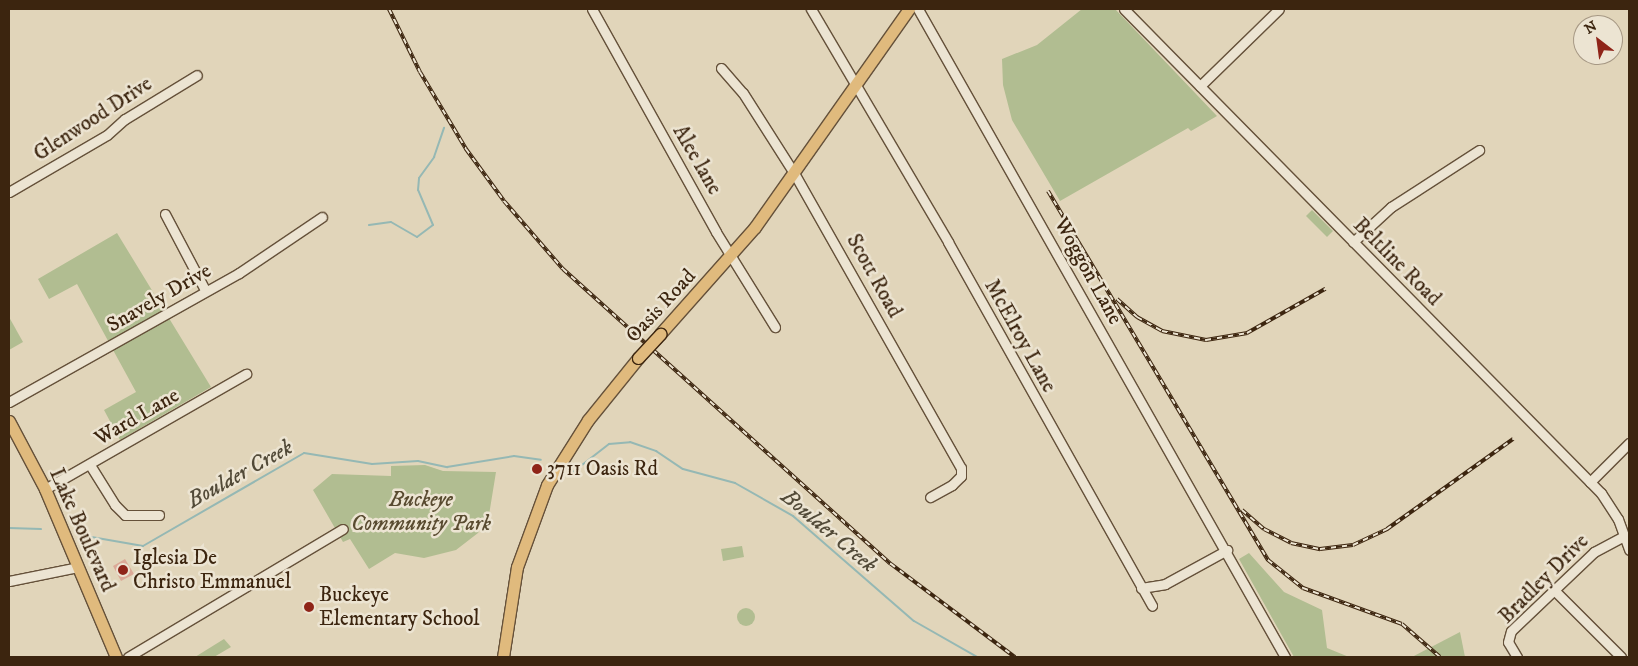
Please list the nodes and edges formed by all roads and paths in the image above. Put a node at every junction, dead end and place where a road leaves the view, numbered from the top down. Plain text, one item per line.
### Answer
1 (592, 9) edge
2 (811, 9) edge
3 (909, 9) edge
4 (918, 9) edge
5 (1124, 9) edge
6 (1279, 9) edge
7 (722, 68) dead end
8 (197, 75) dead end
9 (855, 85) junction
10 (1200, 86) junction
11 (1480, 150) dead end
12 (794, 173) junction
13 (9, 192) edge
14 (165, 214) dead end
15 (322, 217) dead end
16 (1353, 242) junction
17 (732, 256) junction
18 (204, 290) junction
19 (775, 327) dead end
20 (246, 374) dead end
21 (9, 402) edge
22 (9, 421) edge
23 (1629, 443) edge
24 (90, 464) junction
25 (1590, 482) junction
26 (44, 489) junction
27 (930, 497) dead end
28 (158, 515) dead end
29 (343, 529) dead end
30 (1624, 536) junction
31 (1227, 550) junction
32 (1629, 550) edge
33 (78, 567) junction
34 (9, 582) edge
35 (1141, 588) junction
36 (1556, 592) junction
37 (1152, 606) dead end
38 (116, 657) edge
39 (128, 657) edge
40 (503, 657) edge
41 (1285, 657) edge
42 (1517, 657) edge
43 (1621, 657) edge

1 - 17 street, Alee lane
2 - 9 street, McElroy Lane
3 - 9 main road, Oasis Road
4 - 31 street, Woggon Lane
5 - 10 street, Beltline Road
6 - 10 street
7 - 12 street, Scott Road
8 - 13 street, Glenwood Drive
9 - 12 main road, Oasis Road
9 - 35 street, McElroy Lane
10 - 16 street, Beltline Road
11 - 16 street
12 - 17 main road, Oasis Road
12 - 27 street, Scott Road
14 - 18 street
15 - 18 street, Snavely Drive
16 - 25 street, Beltline Road
17 - 19 street, Alee lane
17 - 40 main road, Oasis Road, bridge
18 - 21 street, Snavely Drive
20 - 24 street, Ward Lane
22 - 26 main road, Lake Boulevard
23 - 25 street
24 - 26 street, Ward Lane
24 - 28 street
25 - 30 street, Beltline Road
26 - 33 main road, Lake Boulevard
29 - 39 street
30 - 32 street, Beltline Road
30 - 36 street, Bradley Drive
31 - 35 street
31 - 41 street, Woggon Lane
33 - 34 street
33 - 38 main road, Lake Boulevard
35 - 37 street, McElroy Lane
36 - 42 street, Bradley Drive
36 - 43 street

